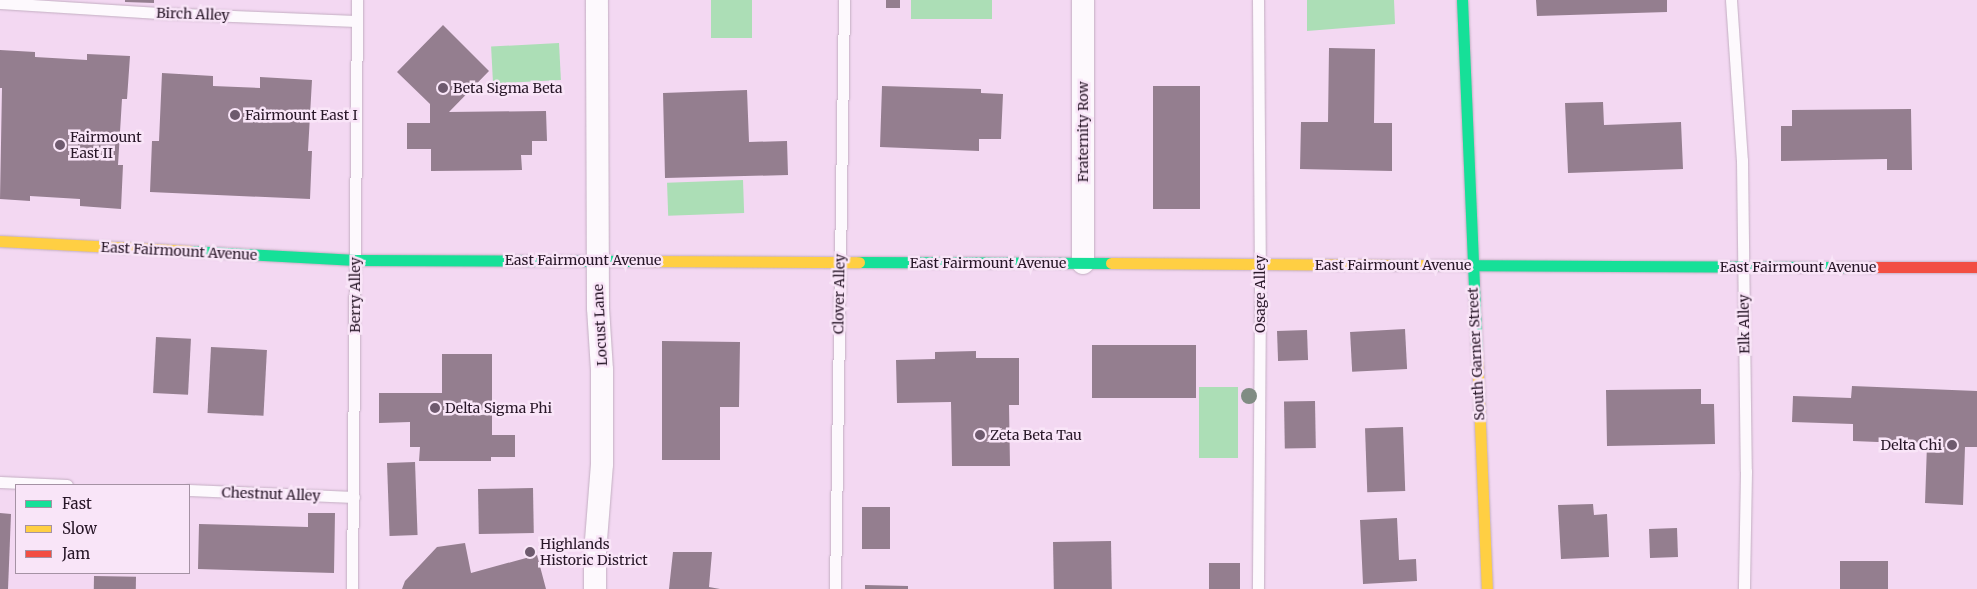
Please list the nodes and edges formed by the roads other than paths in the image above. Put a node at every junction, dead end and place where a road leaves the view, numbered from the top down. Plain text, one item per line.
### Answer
1 (356, 0) edge
2 (597, 0) edge
3 (844, 0) edge
4 (1084, 0) edge
5 (1258, 0) edge
6 (1462, 0) edge
7 (1731, 0) edge
8 (0, 3) edge
9 (356, 20) junction
10 (0, 241) edge
11 (356, 260) junction
12 (598, 260) junction
13 (840, 262) junction
14 (1083, 263) junction
15 (1260, 265) junction
16 (1472, 265) junction
17 (1743, 266) junction
18 (1977, 267) edge
19 (0, 482) edge
20 (45, 484) edge
21 (190, 490) edge
22 (354, 497) junction
23 (352, 589) edge
24 (595, 589) edge
25 (835, 589) edge
26 (1258, 589) edge
27 (1487, 589) edge
28 (1744, 589) edge

1 - 9 lane, Berry Alley
2 - 12 street, Locust Lane
3 - 13 lane, Clover Alley
4 - 14 street, Fraternity Row
5 - 15 lane, Osage Alley
6 - 16 street, South Garner Street
7 - 17 lane, Elk Alley
8 - 9 lane, Birch Alley
9 - 11 lane, Berry Alley
10 - 11 street, East Fairmount Avenue
11 - 12 street, East Fairmount Avenue
11 - 22 lane, Berry Alley
12 - 13 street, East Fairmount Avenue
12 - 24 street, Locust Lane
13 - 14 street, East Fairmount Avenue
13 - 25 lane, Clover Alley
14 - 15 street, East Fairmount Avenue
15 - 16 street, East Fairmount Avenue
15 - 26 lane, Osage Alley
16 - 17 street, East Fairmount Avenue
16 - 27 street, South Garner Street
17 - 18 street, East Fairmount Avenue
17 - 28 lane, Elk Alley
19 - 20 lane
21 - 22 lane, Chestnut Alley
22 - 23 lane, Berry Alley

